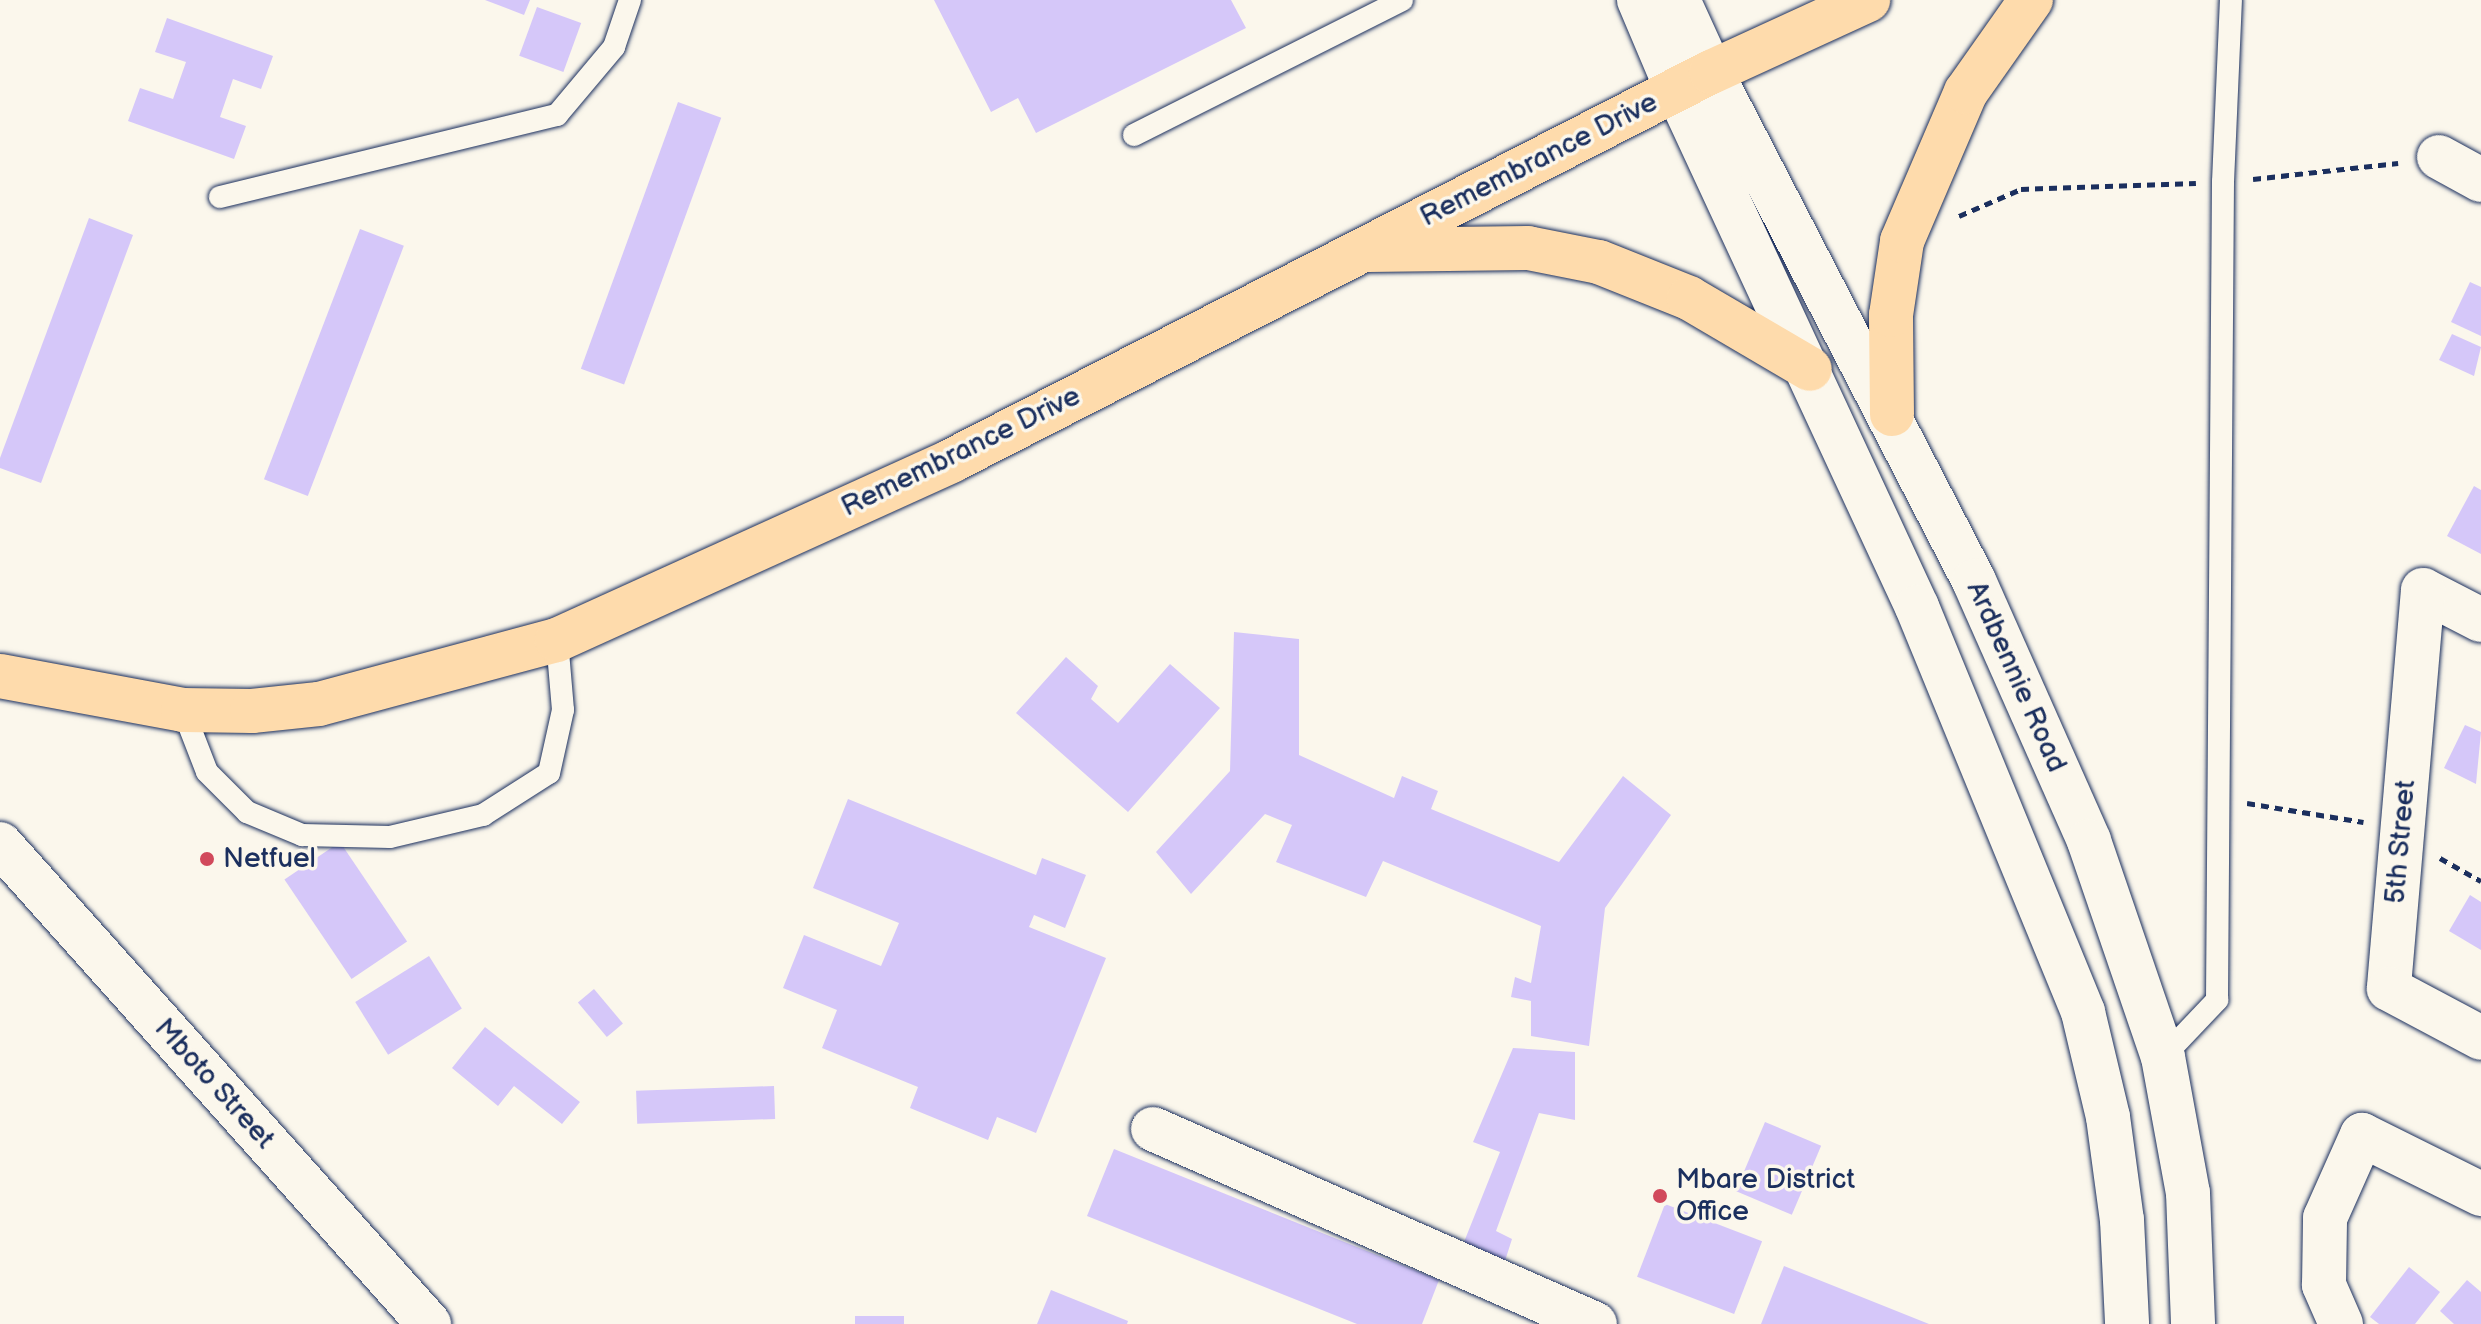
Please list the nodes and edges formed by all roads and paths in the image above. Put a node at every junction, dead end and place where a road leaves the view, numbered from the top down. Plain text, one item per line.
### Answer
1 (630, 0) edge
2 (1402, 0) edge
3 (1639, 0) edge
4 (1678, 0) edge
5 (1868, 0) edge
6 (2031, 0) edge
7 (2231, 0) edge
8 (1694, 81) junction
9 (1134, 135) dead end
10 (2439, 157) joint
11 (2481, 180) edge
12 (2223, 182) junction
13 (220, 197) dead end
14 (1902, 241) junction
15 (1359, 250) junction
16 (1810, 369) junction
17 (1892, 414) junction
18 (2481, 620) edge
19 (557, 640) junction
20 (0, 676) edge
21 (183, 710) junction
22 (2219, 799) junction
23 (2402, 836) junction
24 (0, 844) edge
25 (2481, 881) edge
26 (2481, 1038) edge
27 (2163, 1057) junction
28 (1153, 1129) dead end
29 (2481, 1194) edge
30 (429, 1324) edge
31 (1595, 1324) edge
32 (2127, 1324) edge
33 (2193, 1324) edge
34 (2341, 1324) edge

1 - 13 lane
2 - 9 lane
3 - 8 main road
4 - 8 main road
5 - 8 main road, Remembrance Drive
6 - 14 main road
7 - 12 lane
8 - 15 main road, Remembrance Drive
8 - 16 main road
8 - 17 main road, Ardbennie Road
10 - 11 main road
10 - 12 path
12 - 14 path
12 - 22 lane
14 - 17 main road
15 - 16 main road
15 - 19 main road, Remembrance Drive
16 - 32 main road
17 - 27 main road, Ardbennie Road
18 - 23 main road, 5th Street
19 - 21 main road, Remembrance Drive
19 - 21 lane
20 - 21 main road, Remembrance Drive
22 - 23 path
22 - 27 lane
23 - 25 path
23 - 26 main road, 5th Street
24 - 30 main road, Mboto Street
27 - 33 main road, Ardbennie Road
28 - 31 main road
29 - 34 main road

